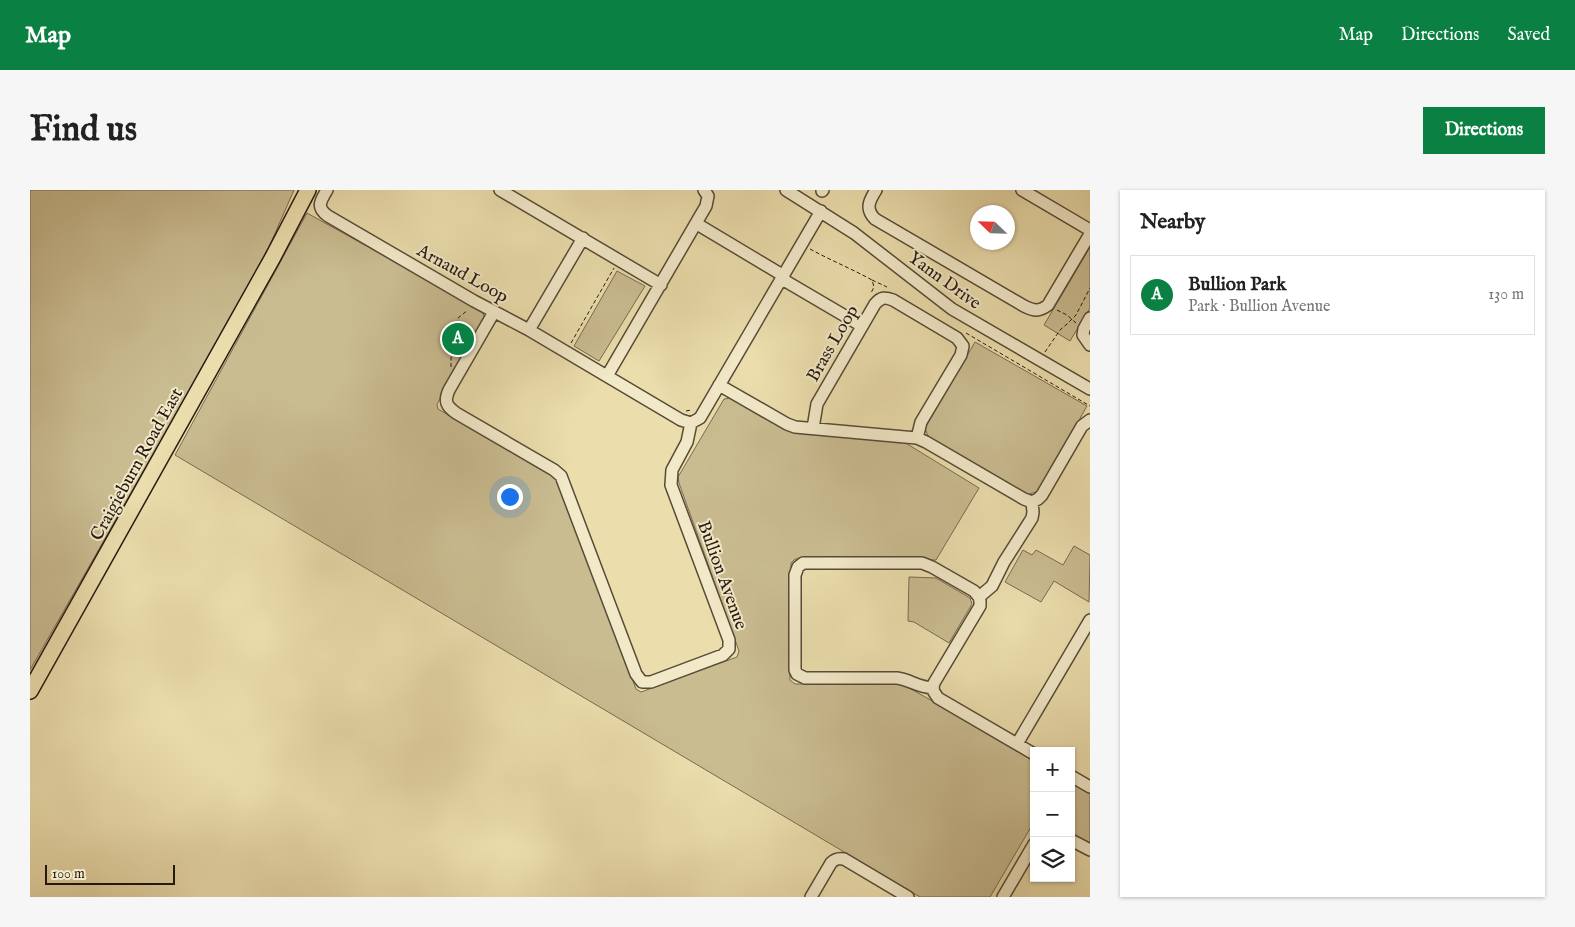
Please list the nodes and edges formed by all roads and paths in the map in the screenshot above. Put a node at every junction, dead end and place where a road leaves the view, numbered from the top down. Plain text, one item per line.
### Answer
1 (302, 190) edge
2 (308, 190) edge
3 (327, 190) edge
4 (500, 190) edge
5 (704, 190) edge
6 (786, 190) edge
7 (876, 190) edge
8 (1022, 190) edge
9 (821, 211) junction
10 (697, 224) junction
11 (1090, 230) edge
12 (1090, 234) edge
13 (582, 238) junction
14 (802, 244) junction
15 (274, 255) junction
16 (619, 260) junction
17 (783, 277) junction
18 (661, 284) junction
19 (1090, 288) edge
20 (868, 298) dead end
21 (474, 301) junction
22 (1048, 304) junction
23 (494, 312) junction
24 (1073, 320) junction
25 (1087, 324) edge
26 (862, 326) junction
27 (529, 330) junction
28 (1090, 344) edge
29 (565, 352) junction
30 (1039, 360) junction
31 (459, 373) junction
32 (606, 376) junction
33 (719, 385) junction
34 (1090, 389) edge
35 (1090, 406) edge
36 (1090, 420) edge
37 (691, 423) junction
38 (813, 428) junction
39 (917, 438) junction
40 (1032, 502) junction
41 (979, 596) junction
42 (1090, 620) edge
43 (933, 688) junction
44 (30, 691) edge
45 (1017, 744) junction
46 (1030, 752) edge
47 (1075, 778) edge
48 (1090, 787) edge
49 (1075, 842) edge
50 (1090, 850) edge
51 (1030, 851) edge
52 (811, 897) edge
53 (908, 897) edge
54 (1003, 897) edge

1 - 15 main road, Craigieburn Road East
2 - 15 main road, Craigieburn Road East
3 - 21 street, Arnaud Loop
4 - 13 street
5 - 10 street
6 - 9 street, Yann Drive
7 - 22 street
8 - 11 street
9 - 14 street, Bullion Avenue
9 - 30 street, Yann Drive
10 - 17 street
10 - 18 street
12 - 22 street
13 - 16 street
13 - 27 street
14 - 17 street, Bullion Avenue
14 - 20 path
15 - 44 main road, Craigieburn Road East
16 - 18 street
16 - 29 path
17 - 26 street
17 - 33 street, Bullion Avenue
18 - 32 street
19 - 24 path
21 - 23 street, Arnaud Loop
21 - 31 path
22 - 24 path
23 - 27 street, Arnaud Loop
23 - 31 street, Bullion Avenue
24 - 25 path
24 - 30 path
25 - 28 street
26 - 38 street, Brass Loop
26 - 39 street, Brass Loop
27 - 29 street, Arnaud Loop
29 - 32 street, Arnaud Loop
30 - 34 street, Yann Drive
30 - 35 path
31 - 37 street, Bullion Avenue
32 - 37 street, Arnaud Loop
33 - 37 street, Bullion Avenue
33 - 38 street
36 - 40 street
38 - 39 street
39 - 40 street
40 - 41 street
41 - 43 street
41 - 43 street
42 - 45 street
43 - 45 street
45 - 46 street
47 - 48 street
49 - 50 street
51 - 54 street
52 - 53 street

